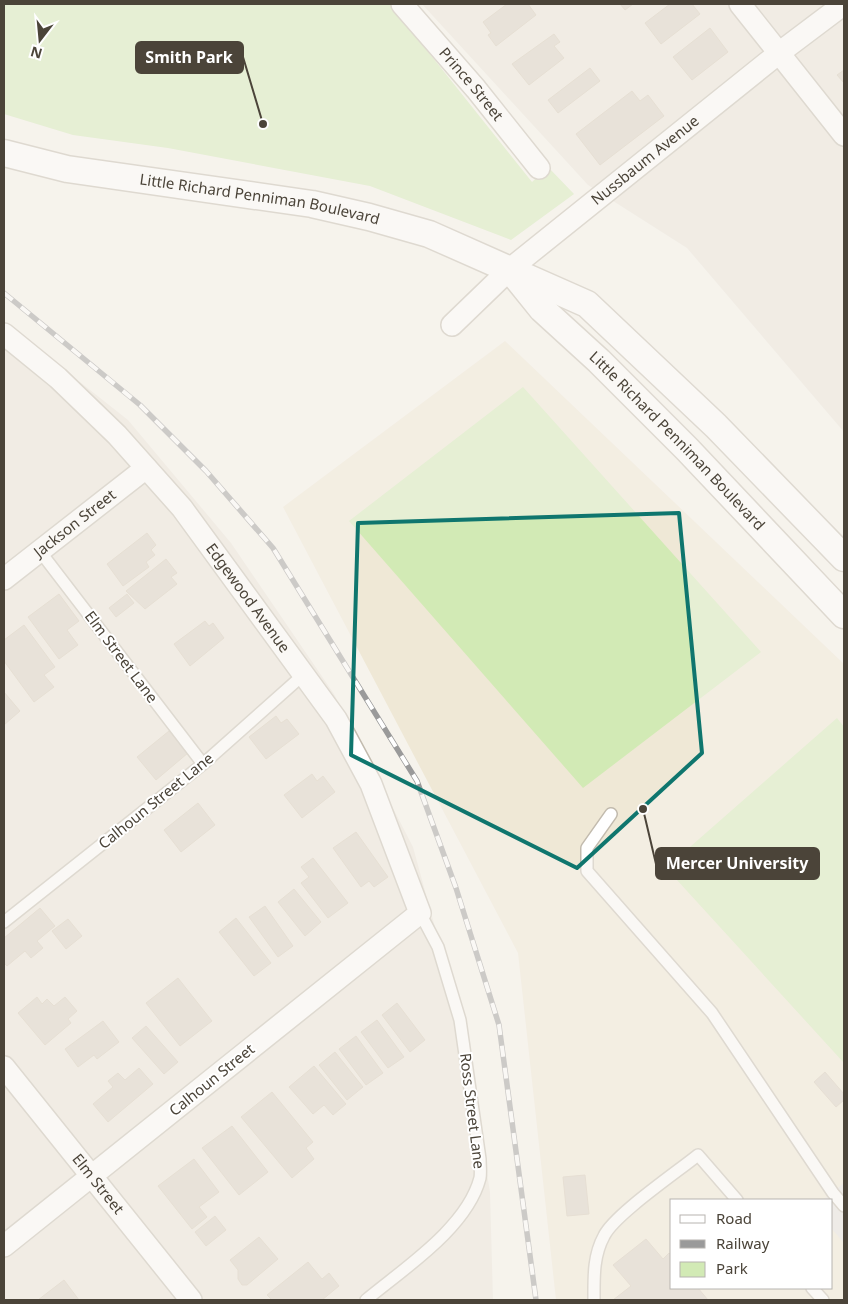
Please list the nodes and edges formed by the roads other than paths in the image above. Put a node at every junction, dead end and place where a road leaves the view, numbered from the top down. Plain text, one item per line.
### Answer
1 (402, 4) edge
2 (740, 4) edge
3 (844, 4) edge
4 (779, 53) junction
5 (844, 135) edge
6 (4, 153) edge
7 (539, 168) dead end
8 (510, 269) junction
9 (452, 325) dead end
10 (4, 334) edge
11 (146, 468) junction
12 (40, 550) junction
13 (844, 558) edge
14 (4, 579) edge
15 (844, 615) edge
16 (304, 674) junction
17 (203, 764) junction
18 (611, 814) dead end
19 (420, 913) junction
20 (4, 922) edge
21 (4, 1068) edge
22 (91, 1176) junction
23 (736, 1199) edge
24 (844, 1206) edge
25 (4, 1246) edge
26 (813, 1289) edge
27 (821, 1299) edge
28 (190, 1300) edge
29 (366, 1300) edge
30 (594, 1300) edge

1 - 7 street, Prince Street
2 - 4 street
3 - 4 street, Nussbaum Avenue
4 - 5 street
4 - 8 street, Nussbaum Avenue
6 - 8 street, Little Richard Penniman Boulevard
8 - 9 street, Nussbaum Avenue
8 - 13 street, Little Richard Penniman Boulevard
8 - 15 street, Little Richard Penniman Boulevard
10 - 11 street, Edgewood Avenue
11 - 12 street, Jackson Street
11 - 16 street, Edgewood Avenue
12 - 14 street, Jackson Street
12 - 17 lane, Elm Street Lane
16 - 17 lane, Calhoun Street Lane
16 - 19 street, Edgewood Avenue
17 - 20 lane, Calhoun Street Lane
18 - 24 lane
19 - 22 street, Calhoun Street
19 - 29 lane, Ross Street Lane
21 - 22 street, Elm Street
22 - 25 street, Calhoun Street
22 - 28 street, Elm Street
23 - 30 lane
26 - 27 lane

